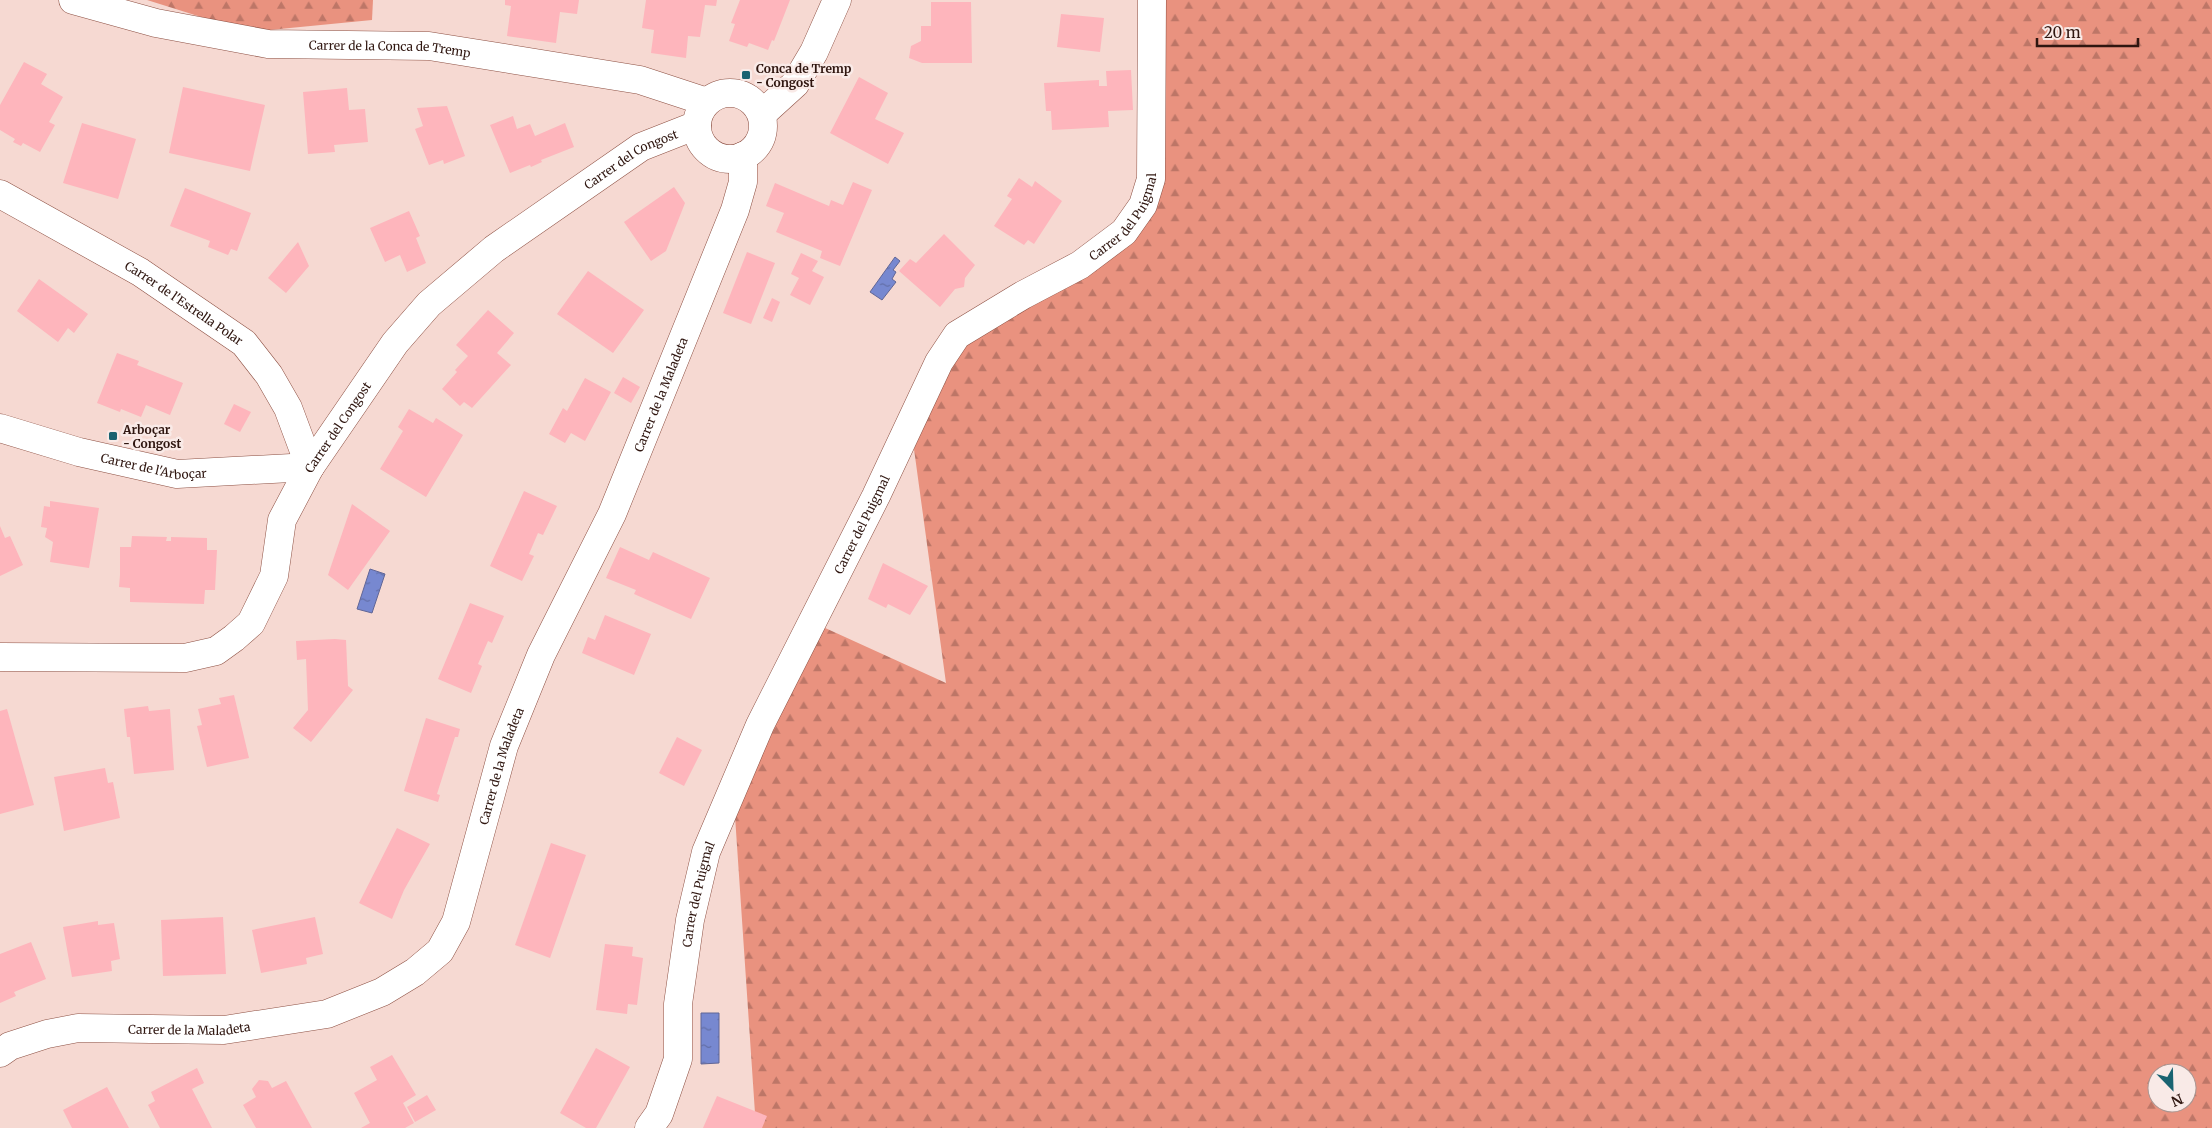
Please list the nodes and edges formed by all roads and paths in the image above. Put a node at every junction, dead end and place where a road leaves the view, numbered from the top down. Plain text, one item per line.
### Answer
1 (73, 0) edge
2 (837, 0) edge
3 (1152, 0) edge
4 (702, 114) junction
5 (762, 114) junction
6 (743, 156) junction
7 (0, 194) edge
8 (0, 428) edge
9 (310, 466) junction
10 (0, 657) edge
11 (0, 1053) edge
12 (649, 1128) edge

1 - 4 street, Carrer de la Conca de Tremp
2 - 5 street
3 - 12 street, Carrer del Puigmal
4 - 5 street
4 - 6 street
4 - 9 street, Carrer del Congost
5 - 6 street
6 - 11 street, Carrer de la Maladeta
7 - 9 street, Carrer de l'Estrella Polar
8 - 9 street, Carrer de l'Arboçar
9 - 10 street, Carrer del Congost

